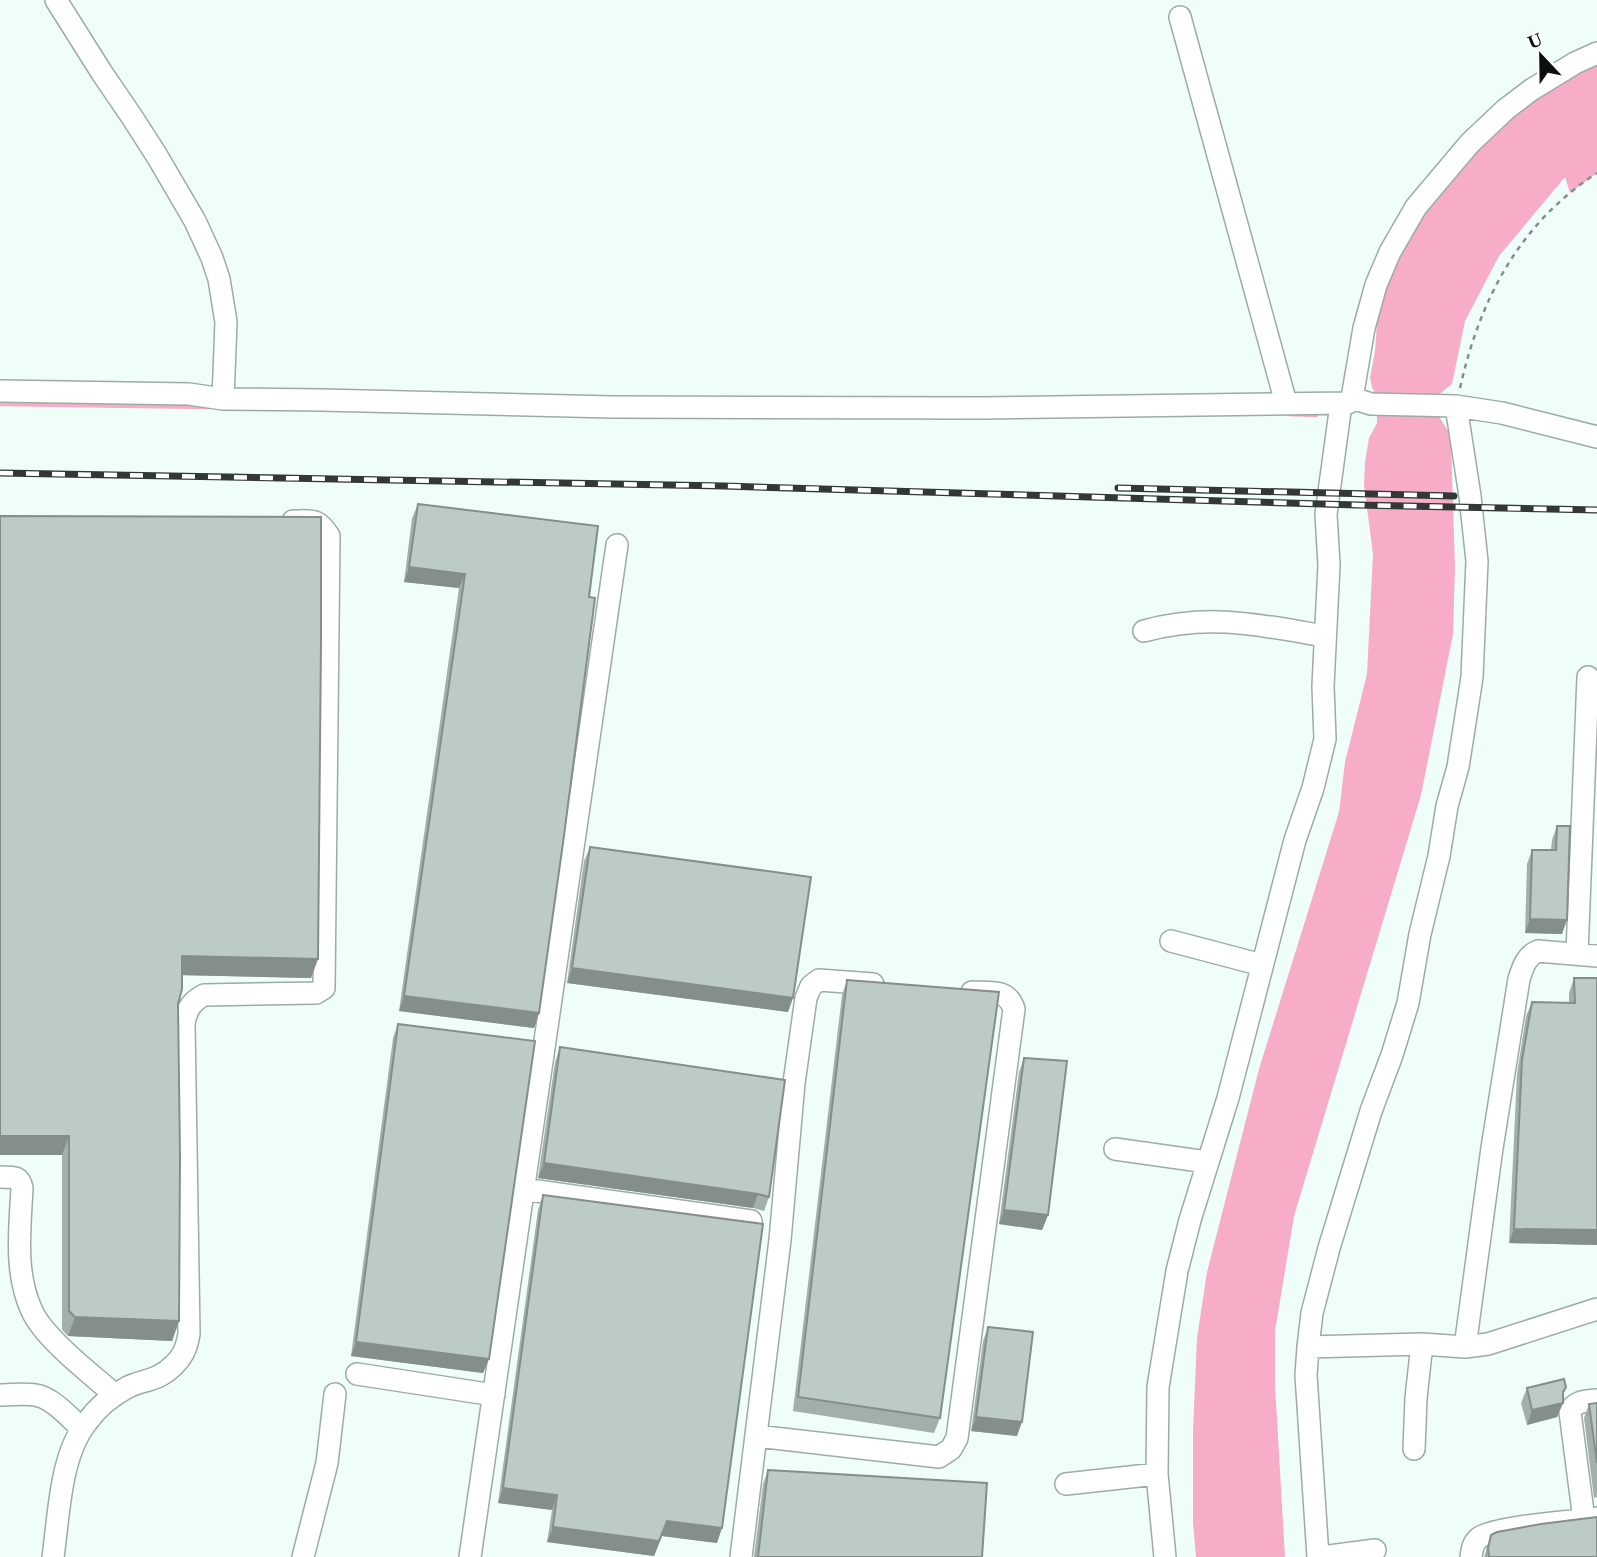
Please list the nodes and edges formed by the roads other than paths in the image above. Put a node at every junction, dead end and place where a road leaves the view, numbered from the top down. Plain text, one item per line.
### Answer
1 (56, 0) edge
2 (1180, 17) dead end
3 (1597, 53) edge
4 (0, 391) edge
5 (223, 399) junction
6 (1355, 402) junction
7 (1286, 403) junction
8 (1450, 406) junction
9 (1597, 437) edge
10 (274, 521) edge
11 (617, 545) dead end
12 (1143, 631) dead end
13 (1324, 636) junction
14 (1588, 677) dead end
15 (1171, 941) dead end
16 (1587, 955) edge
17 (1262, 965) junction
18 (898, 986) edge
19 (950, 990) edge
20 (1115, 1149) dead end
21 (1207, 1162) junction
22 (0, 1177) edge
23 (523, 1189) junction
24 (751, 1221) edge
25 (1597, 1309) edge
26 (1422, 1344) junction
27 (1308, 1347) junction
28 (1465, 1347) junction
29 (357, 1374) dead end
30 (335, 1394) dead end
31 (0, 1395) edge
32 (114, 1395) junction
33 (494, 1395) junction
34 (1597, 1400) edge
35 (82, 1429) junction
36 (756, 1436) junction
37 (1414, 1449) dead end
38 (1157, 1474) junction
39 (1066, 1484) dead end
40 (1591, 1519) edge
41 (1375, 1550) dead end
42 (52, 1557) edge
43 (303, 1557) edge
44 (470, 1557) edge
45 (741, 1557) edge
46 (1165, 1557) edge
47 (1320, 1557) edge
48 (1471, 1557) edge

1 - 5 street
2 - 7 street
3 - 6 street
4 - 5 street
5 - 7 street
6 - 7 street
6 - 8 street
6 - 13 street
8 - 9 street
8 - 27 street
10 - 32 street
11 - 23 street
12 - 13 street
13 - 17 street
14 - 16 street
15 - 17 street
16 - 28 street
17 - 21 street
18 - 36 street
19 - 36 street
20 - 21 street
21 - 38 street
22 - 32 street
23 - 24 street
23 - 33 street
25 - 28 street
26 - 27 street
26 - 28 street
26 - 37 street
27 - 47 street
29 - 33 street
30 - 43 street
31 - 35 street
32 - 35 street
33 - 44 street
34 - 40 street
35 - 42 street
36 - 45 street
38 - 39 street
38 - 46 street
40 - 48 street
41 - 47 street

